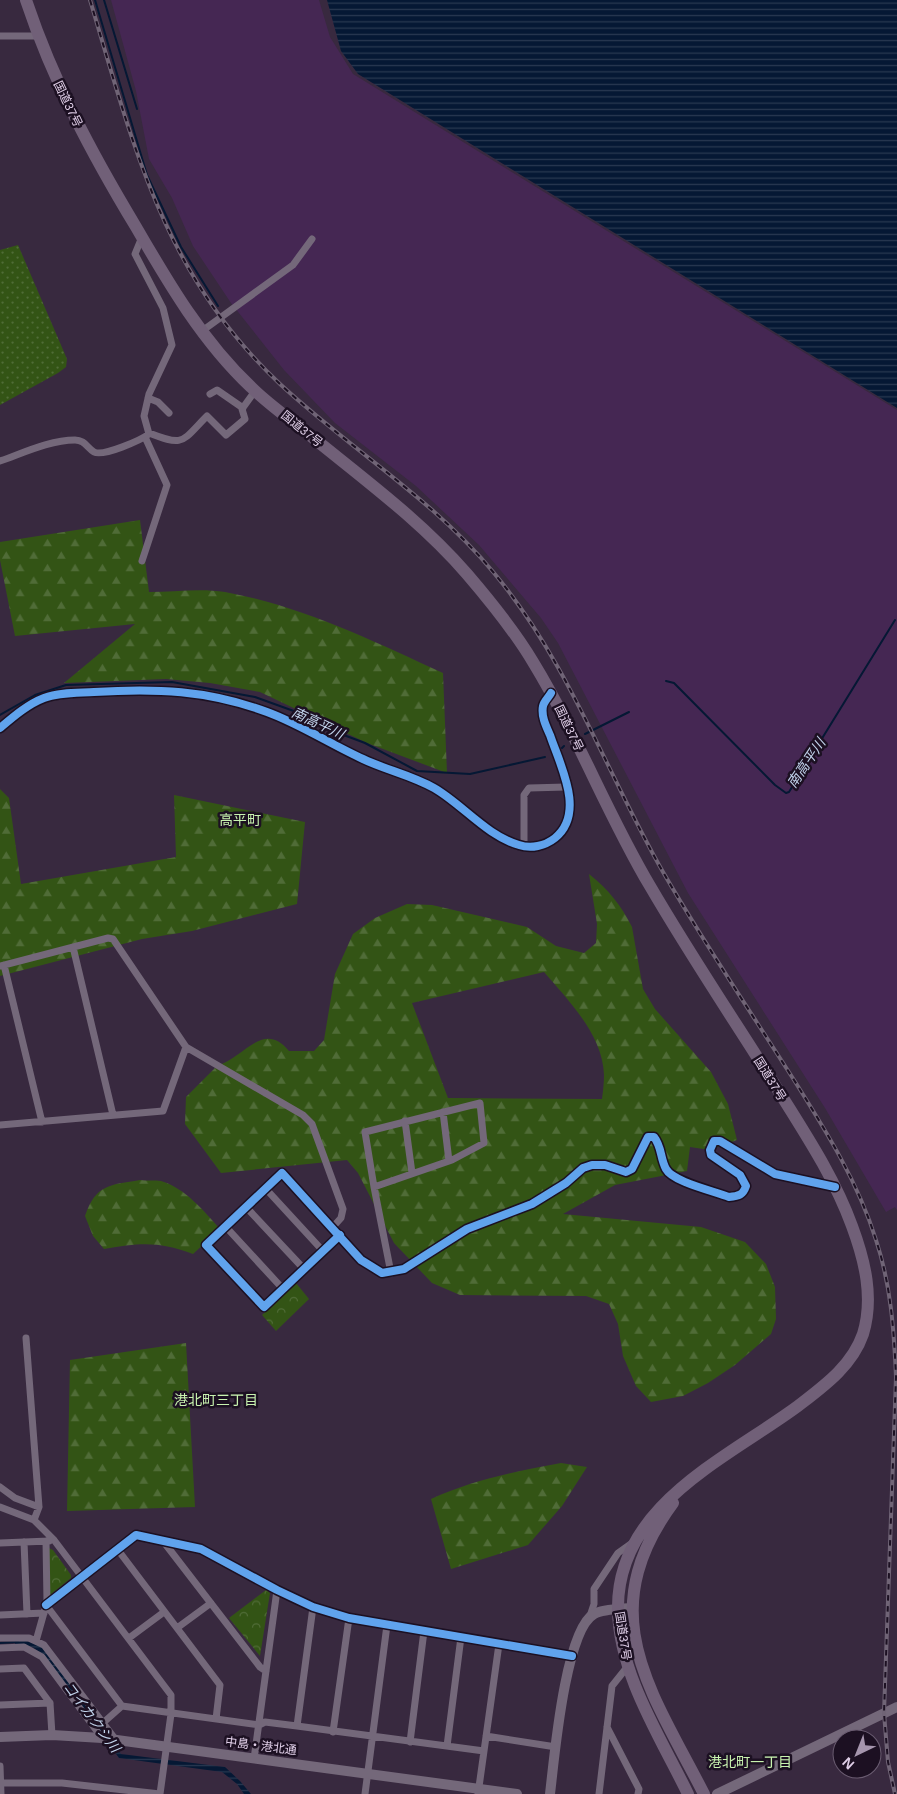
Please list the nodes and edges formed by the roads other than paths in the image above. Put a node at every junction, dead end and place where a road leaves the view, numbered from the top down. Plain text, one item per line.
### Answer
1 (26, 0) edge
2 (0, 36) edge
3 (38, 36) junction
4 (142, 238) junction
5 (312, 239) dead end
6 (202, 331) junction
7 (255, 391) junction
8 (210, 394) dead end
9 (148, 398) junction
10 (243, 408) junction
11 (169, 413) dead end
12 (147, 435) junction
13 (0, 461) edge
14 (142, 561) dead end
15 (551, 693) junction
16 (0, 728) edge
17 (566, 787) junction
18 (524, 846) junction
19 (73, 948) junction
20 (2, 966) edge
21 (186, 1047) junction
22 (443, 1112) junction
23 (113, 1115) junction
24 (405, 1121) junction
25 (42, 1122) junction
26 (0, 1125) edge
27 (449, 1161) junction
28 (412, 1173) junction
29 (835, 1187) junction
30 (374, 1188) junction
31 (266, 1189) junction
32 (246, 1207) junction
33 (226, 1227) junction
34 (332, 1228) junction
35 (340, 1235) junction
36 (323, 1251) junction
37 (304, 1269) junction
38 (391, 1273) junction
39 (283, 1289) junction
40 (26, 1338) dead end
41 (0, 1487) edge
42 (684, 1487) junction
43 (39, 1507) junction
44 (0, 1508) edge
45 (34, 1520) junction
46 (54, 1540) junction
47 (46, 1541) junction
48 (163, 1541) junction
49 (634, 1541) junction
50 (24, 1542) junction
51 (0, 1543) edge
52 (118, 1550) junction
53 (81, 1576) junction
54 (277, 1590) junction
55 (47, 1603) junction
56 (212, 1603) junction
57 (313, 1606) junction
58 (631, 1608) junction
59 (618, 1609) junction
60 (164, 1612) junction
61 (44, 1613) junction
62 (27, 1614) junction
63 (0, 1615) edge
64 (590, 1617) junction
65 (349, 1618) junction
66 (387, 1625) junction
67 (177, 1628) junction
68 (424, 1631) junction
69 (12, 1637) junction
70 (461, 1637) junction
71 (0, 1638) edge
72 (129, 1638) junction
73 (36, 1641) junction
74 (499, 1644) junction
75 (0, 1648) edge
76 (12, 1648) junction
77 (572, 1656) junction
78 (628, 1666) junction
79 (0, 1669) edge
80 (266, 1671) junction
81 (50, 1704) junction
82 (0, 1705) edge
83 (122, 1706) junction
84 (897, 1706) edge
85 (171, 1714) junction
86 (216, 1719) junction
87 (104, 1722) junction
88 (259, 1725) junction
89 (296, 1726) junction
90 (607, 1726) junction
91 (333, 1732) junction
92 (52, 1735) junction
93 (486, 1736) junction
94 (0, 1737) edge
95 (372, 1737) junction
96 (102, 1738) junction
97 (116, 1740) junction
98 (410, 1742) junction
99 (447, 1746) junction
100 (556, 1747) junction
101 (484, 1751) junction
102 (166, 1752) junction
103 (254, 1759) junction
104 (0, 1766) edge
105 (367, 1774) junction
106 (0, 1783) edge
107 (479, 1792) edge
108 (1, 1794) edge
109 (160, 1794) edge
110 (365, 1794) edge
111 (517, 1794) edge
112 (550, 1794) edge
113 (599, 1794) edge
114 (638, 1794) edge
115 (688, 1794) edge
116 (704, 1794) edge
117 (717, 1794) edge

1 - 3 highway, 国道37号
2 - 3 street
3 - 4 highway, 国道37号
4 - 6 highway, 国道37号
4 - 9 street
5 - 6 street
6 - 7 highway, 国道37号
7 - 10 street
7 - 15 highway, 国道37号
8 - 10 street
9 - 11 street
9 - 12 street
10 - 12 street
12 - 13 street
12 - 14 street
15 - 17 street
15 - 29 highway, 国道37号
16 - 18 street
17 - 18 street
17 - 18 street
19 - 20 street
19 - 21 street
19 - 23 street
20 - 25 street
21 - 23 street
21 - 34 street
22 - 24 street
22 - 27 street
22 - 27 street
23 - 25 street
24 - 28 street
24 - 30 street
25 - 26 street
27 - 28 street
28 - 30 street
29 - 38 street
29 - 42 highway, 国道37号
30 - 38 street
31 - 32 street
31 - 34 street
31 - 36 street
32 - 33 street
32 - 37 street
33 - 39 street
33 - 39 street
34 - 35 street
35 - 36 street
35 - 38 street
36 - 37 street
37 - 39 street
40 - 43 street
41 - 43 street
42 - 49 highway, 国道37号
42 - 58 highway, 国道37号
43 - 45 street
44 - 45 street
45 - 46 street
46 - 47 street
46 - 53 street
47 - 50 street
47 - 55 street
48 - 52 street
48 - 54 street
48 - 56 street
49 - 59 highway, 国道37号
49 - 64 street
50 - 51 street
50 - 62 street
52 - 53 street
52 - 60 street
53 - 55 street
53 - 72 street
54 - 57 street
54 - 80 street
55 - 61 street
55 - 83 street
56 - 67 street
56 - 80 street
57 - 65 street
57 - 89 street
58 - 59 street
58 - 116 highway, 国道37号
59 - 64 street
59 - 78 highway, 国道37号
60 - 67 street
60 - 72 street
61 - 62 street
61 - 73 street
62 - 63 street
64 - 77 street
65 - 66 street
65 - 91 street
66 - 68 street
66 - 95 street
67 - 86 street
68 - 70 street
68 - 98 street
69 - 71 street
69 - 73 street
69 - 76 street
70 - 74 street
70 - 99 street
72 - 85 street
73 - 87 street
74 - 77 street
74 - 93 street
75 - 76 street
76 - 96 street
77 - 100 street
78 - 90 street
78 - 115 highway, 国道37号
79 - 81 street
80 - 88 street
81 - 82 street
81 - 92 street
83 - 85 street
83 - 87 street
84 - 117 street
85 - 86 street
85 - 102 street
86 - 88 street
87 - 97 street
88 - 89 street
88 - 103 street
89 - 91 street
90 - 113 street
90 - 114 street
91 - 95 street
92 - 94 street, 中島・港北通
92 - 96 street, 中島・港北通
93 - 100 street
93 - 101 street
95 - 98 street
95 - 105 street
96 - 97 street, 中島・港北通
97 - 102 street, 中島・港北通
98 - 99 street
99 - 101 street
100 - 112 street
101 - 107 street
102 - 103 street, 中島・港北通
102 - 109 street
103 - 105 street, 中島・港北通
104 - 106 street
105 - 107 street, 中島・港北通
105 - 110 street
106 - 108 street
106 - 109 street
107 - 111 street, 中島・港北通

